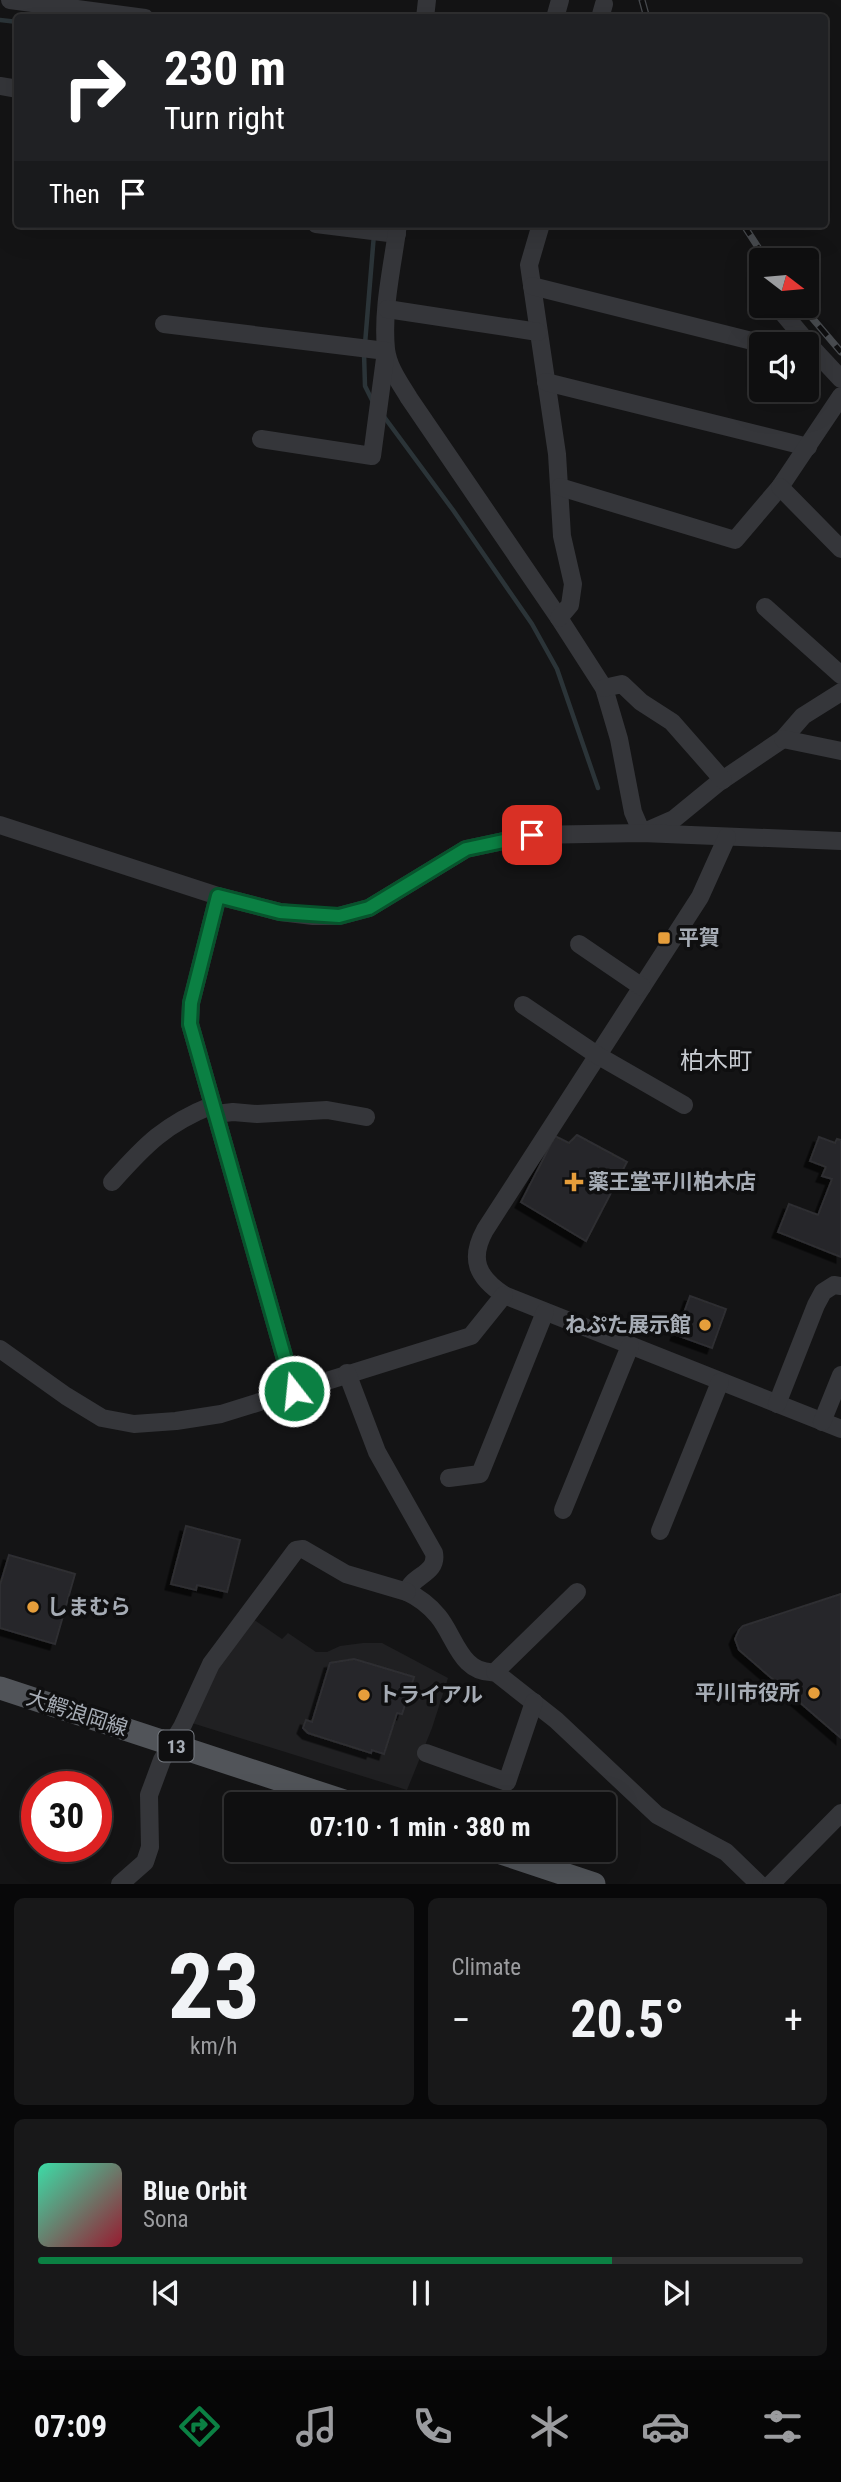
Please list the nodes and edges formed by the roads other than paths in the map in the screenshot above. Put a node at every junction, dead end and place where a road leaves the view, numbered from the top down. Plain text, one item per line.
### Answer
1 (10, 0) edge
2 (115, 14) edge
3 (540, 228) edge
4 (397, 229) edge
5 (531, 286) junction
6 (387, 309) junction
7 (164, 324) dead end
8 (538, 332) junction
9 (749, 340) edge
10 (386, 351) junction
11 (819, 359) edge
12 (841, 379) edge
13 (546, 382) junction
14 (841, 396) edge
15 (261, 439) dead end
16 (808, 447) junction
17 (560, 487) junction
18 (780, 487) junction
19 (841, 549) edge
20 (765, 607) dead end
21 (559, 618) junction
22 (841, 675) edge
23 (604, 688) junction
24 (841, 692) edge
25 (783, 740) junction
26 (841, 751) edge
27 (723, 780) junction
28 (0, 825) edge
29 (642, 833) junction
30 (727, 837) junction
31 (841, 841) edge
32 (218, 896) junction
33 (579, 944) dead end
34 (642, 987) junction
35 (523, 1005) dead end
36 (597, 1055) junction
37 (684, 1105) dead end
38 (214, 1110) junction
39 (366, 1116) dead end
40 (111, 1182) dead end
41 (841, 1286) edge
42 (503, 1295) junction
43 (545, 1312) junction
44 (629, 1346) junction
45 (0, 1349) edge
46 (348, 1373) junction
47 (841, 1375) edge
48 (720, 1382) junction
49 (294, 1391) junction
50 (777, 1404) junction
51 (822, 1422) junction
52 (841, 1429) edge
53 (449, 1478) dead end
54 (563, 1510) dead end
55 (660, 1531) dead end
56 (407, 1592) junction
57 (577, 1592) dead end
58 (495, 1672) junction
59 (0, 1688) edge
60 (534, 1702) junction
61 (172, 1745) junction
62 (426, 1754) dead end
63 (316, 1792) edge
64 (841, 1813) edge
65 (528, 1862) edge
66 (120, 1884) edge
67 (594, 1884) edge
68 (759, 1884) edge
69 (771, 1884) edge

1 - 2 street
3 - 5 street
4 - 6 street
5 - 8 street
5 - 9 street
6 - 8 street
6 - 10 street
7 - 10 street
8 - 13 street
10 - 15 street
10 - 21 street
11 - 12 street
13 - 16 street
13 - 17 street
14 - 16 street
16 - 18 street
17 - 18 street
17 - 21 street
18 - 19 street
20 - 22 street
21 - 23 street
23 - 27 street
23 - 29 street
24 - 25 street
25 - 26 street
25 - 27 street
27 - 29 street
28 - 32 street
29 - 30 street
29 - 32 street
30 - 31 street
30 - 34 street
32 - 38 street
33 - 34 street
34 - 36 street
35 - 36 street
36 - 37 street
36 - 42 street
38 - 39 street
38 - 40 street
38 - 49 street
41 - 50 street
42 - 43 street
42 - 46 street
43 - 44 street
43 - 53 street
44 - 48 street
44 - 54 street
45 - 49 street
46 - 49 street
46 - 56 street
47 - 51 street
48 - 50 street
48 - 55 street
50 - 51 street
51 - 52 street
56 - 58 street
56 - 61 street
57 - 58 street
58 - 60 street
59 - 61 main road, 大鰐浪岡線 / 13
60 - 62 street
60 - 68 street
61 - 63 main road, 大鰐浪岡線 / 13
61 - 66 street
64 - 69 street
65 - 67 main road

